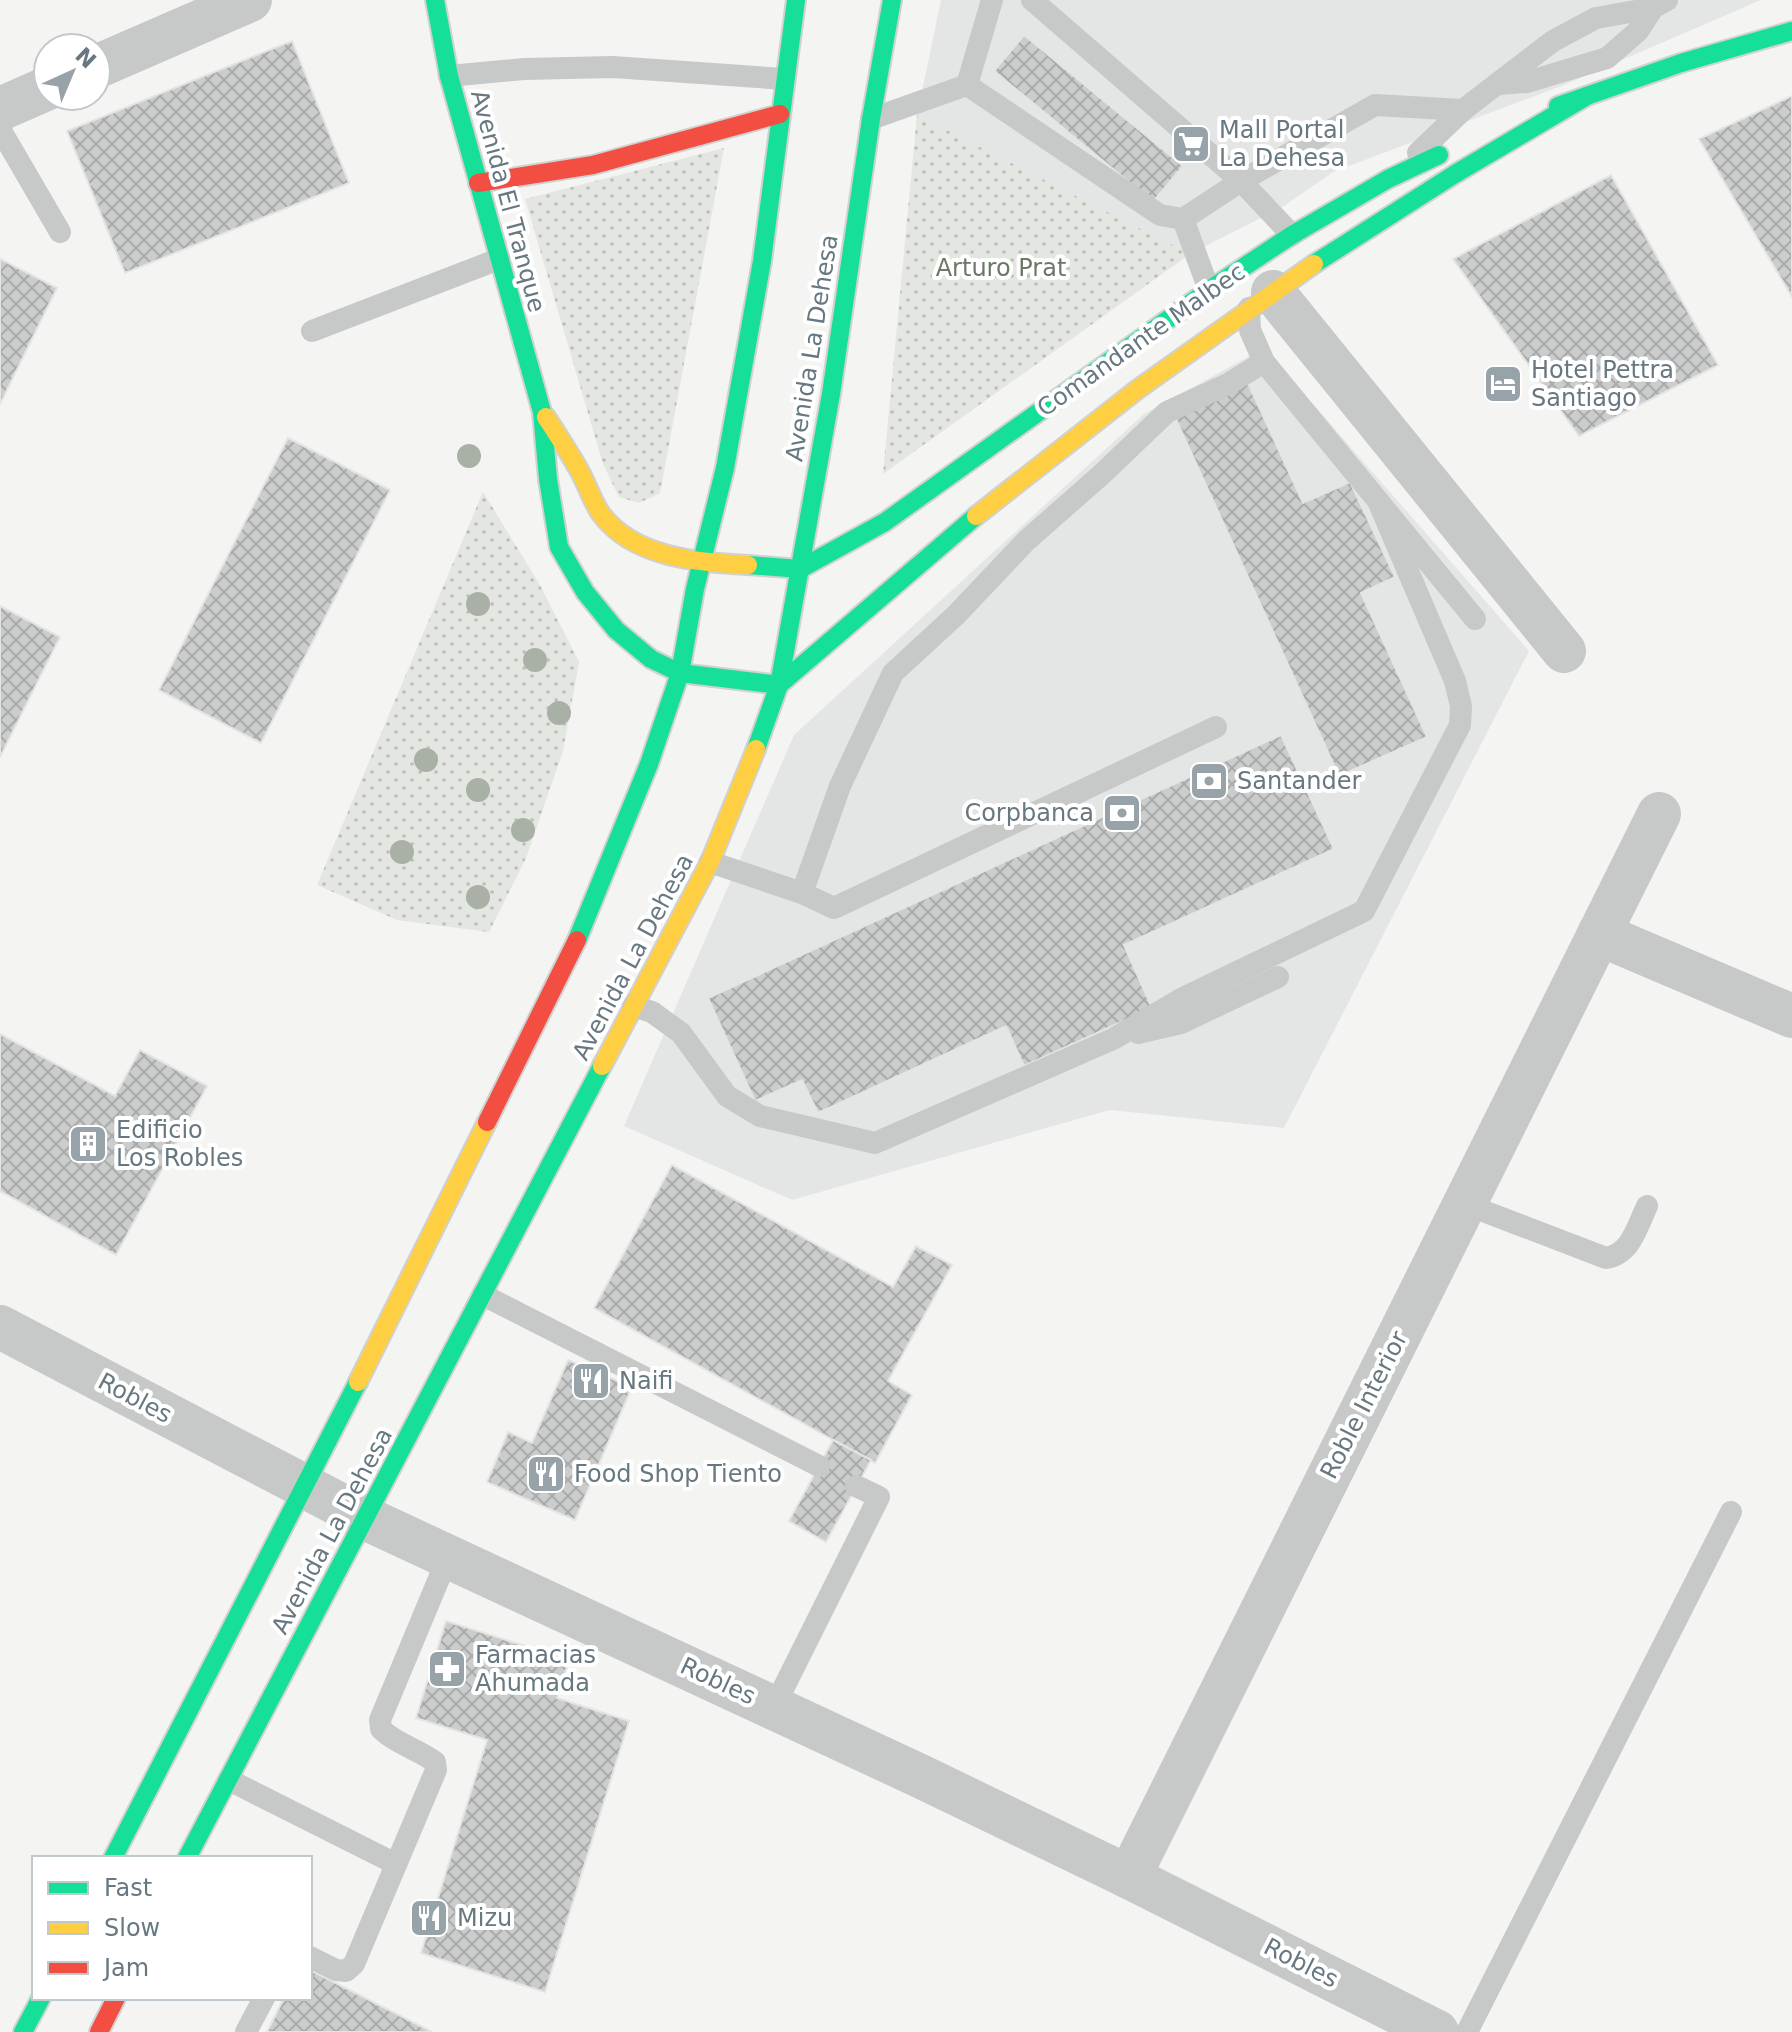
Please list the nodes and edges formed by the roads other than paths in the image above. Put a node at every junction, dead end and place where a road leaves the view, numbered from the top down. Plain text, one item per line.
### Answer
1 (250, 0) edge
2 (435, 0) edge
3 (796, 0) edge
4 (892, 0) edge
5 (992, 0) edge
6 (1032, 0) edge
7 (1660, 4) edge
8 (1792, 31) edge
9 (112, 60) edge
10 (449, 76) junction
11 (784, 79) junction
12 (1497, 84) junction
13 (967, 85) junction
14 (32, 95) edge
15 (1587, 96) junction
16 (0, 109) edge
17 (1463, 110) junction
18 (780, 114) junction
19 (871, 119) junction
20 (0, 129) edge
21 (1492, 132) dead end
22 (1453, 148) dead end
23 (1388, 179) junction
24 (1241, 181) junction
25 (478, 183) junction
26 (1183, 219) junction
27 (60, 232) dead end
28 (1292, 235) junction
29 (499, 259) junction
30 (1209, 290) junction
31 (1261, 300) junction
32 (312, 331) dead end
33 (1264, 362) junction
34 (542, 412) junction
35 (1378, 501) junction
36 (702, 562) junction
37 (800, 569) junction
38 (1475, 619) dead end
39 (1564, 651) dead end
40 (680, 673) junction
41 (779, 685) junction
42 (1216, 727) dead end
43 (1659, 814) dead end
44 (710, 862) junction
45 (802, 893) junction
46 (1599, 934) junction
47 (1278, 977) dead end
48 (633, 1006) junction
49 (1792, 1016) edge
50 (1113, 1039) junction
51 (1465, 1204) junction
52 (1647, 1206) dead end
53 (483, 1295) junction
54 (0, 1327) edge
55 (819, 1466) dead end
56 (856, 1486) dead end
57 (305, 1488) junction
58 (1731, 1512) dead end
59 (365, 1518) junction
60 (448, 1557) junction
61 (774, 1707) junction
62 (229, 1780) junction
63 (199, 1835) junction
64 (114, 1856) edge
65 (188, 1856) edge
66 (212, 1856) edge
67 (396, 1864) junction
68 (1129, 1877) junction
69 (312, 1958) edge
70 (40, 2000) edge
71 (115, 2000) edge
72 (263, 2000) edge
73 (23, 2032) edge
74 (99, 2032) edge
75 (246, 2032) edge
76 (1437, 2032) edge
77 (1467, 2032) edge

1 - 9 street
2 - 10 main road, Avenida El Tranque
3 - 11 main road, Avenida La Dehesa
4 - 19 main road, Avenida La Dehesa
5 - 13 lane
6 - 24 lane
7 - 12 lane
7 - 12 lane
8 - 15 main road, Comandante Malbec
10 - 11 lane
10 - 25 main road, Avenida El Tranque
11 - 18 main road, Avenida La Dehesa
12 - 17 lane
13 - 19 lane
13 - 26 lane
14 - 16 street
15 - 21 main road, Comandante Malbec
15 - 31 main road, Comandante Malbec
17 - 23 lane
17 - 24 lane
18 - 25 main road
18 - 36 main road, Avenida La Dehesa
19 - 37 main road, Avenida La Dehesa
20 - 27 lane
22 - 23 main road, Comandante Malbec
23 - 28 main road, Comandante Malbec
24 - 26 lane
24 - 28 lane
25 - 29 main road, Avenida El Tranque
26 - 30 lane
28 - 30 main road, Comandante Malbec
29 - 32 lane
29 - 34 main road, Avenida El Tranque
30 - 37 main road, Comandante Malbec
31 - 33 lane
31 - 39 street, Comandante Malbec
31 - 41 main road, Comandante Malbec
33 - 35 lane
33 - 45 lane
34 - 36 main road, Avenida El Tranque
34 - 40 main road, Avenida El Tranque
35 - 38 lane
35 - 50 lane
36 - 37 main road
36 - 40 main road, Avenida La Dehesa
37 - 41 main road, Avenida La Dehesa
40 - 41 main road
40 - 57 main road, Avenida La Dehesa
41 - 44 main road, Avenida La Dehesa
42 - 45 lane
43 - 46 street, Roble Interior
44 - 45 lane
44 - 48 main road, Avenida La Dehesa
46 - 49 street
46 - 51 street, Roble Interior
47 - 50 lane
48 - 50 lane
48 - 53 main road, Avenida La Dehesa
51 - 52 lane
51 - 68 street, Roble Interior
53 - 55 lane
53 - 59 main road, Avenida La Dehesa
54 - 57 street, Robles
56 - 61 lane
57 - 59 street, Robles
57 - 64 main road, Avenida La Dehesa
58 - 77 lane
59 - 60 street, Robles
59 - 62 main road, Avenida La Dehesa
60 - 61 street, Robles
60 - 67 lane
61 - 68 street, Robles
62 - 63 main road, Avenida La Dehesa
62 - 67 lane
63 - 65 main road, Avenida La Dehesa
63 - 66 lane
67 - 69 lane
68 - 76 street, Robles
70 - 73 main road
71 - 74 main road
72 - 75 lane

